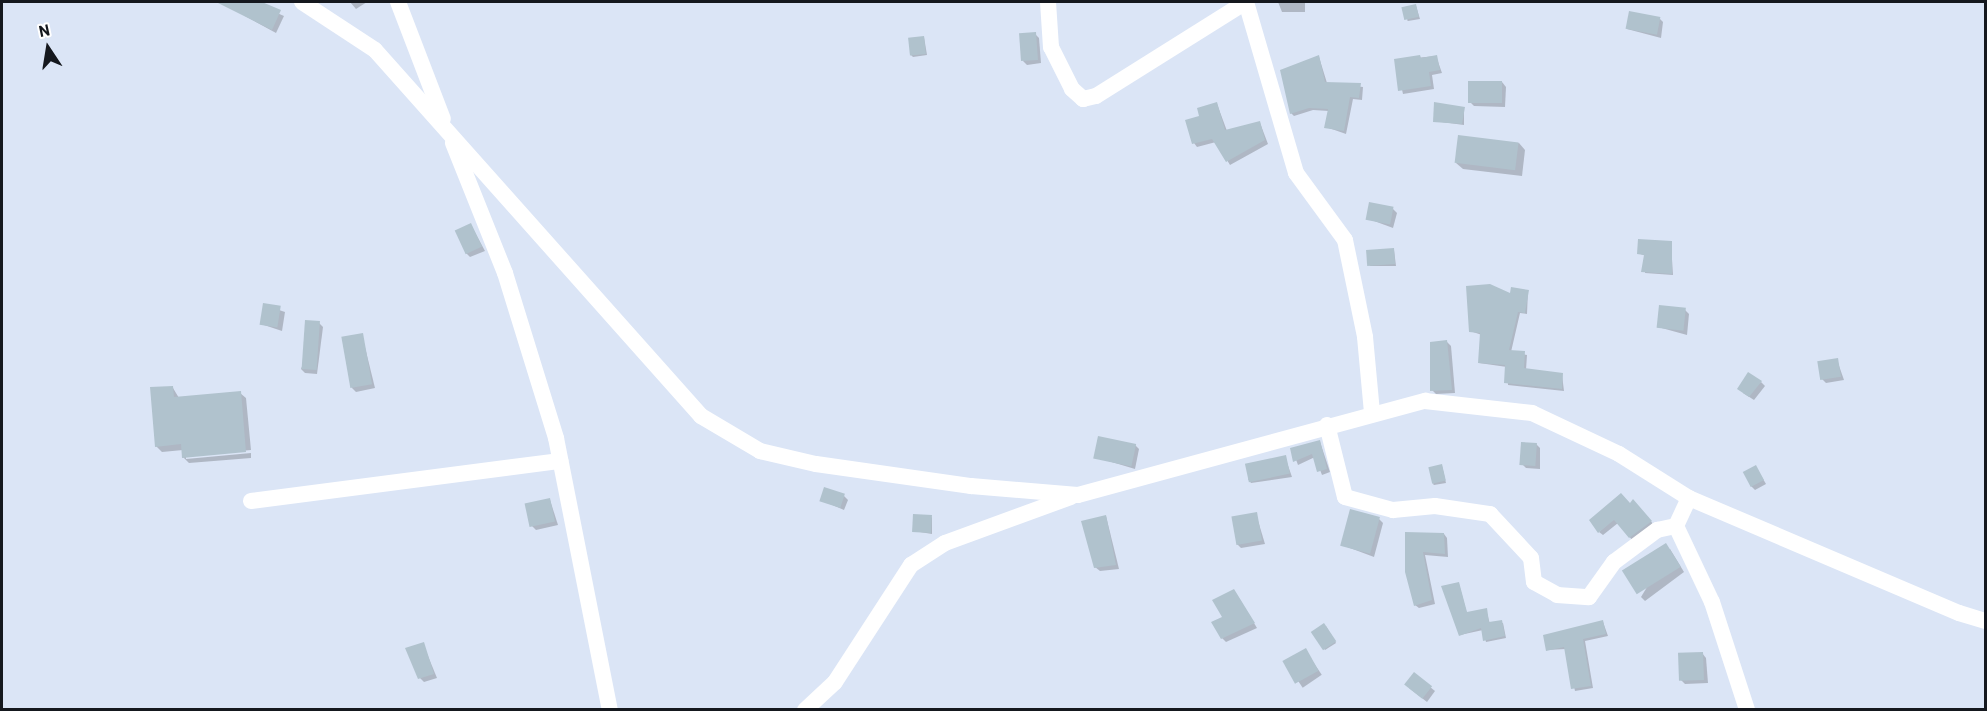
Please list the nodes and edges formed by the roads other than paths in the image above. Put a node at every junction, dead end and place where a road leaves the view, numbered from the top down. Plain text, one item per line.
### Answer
1 (302, 2) edge
2 (398, 2) edge
3 (1048, 2) edge
4 (1246, 2) edge
5 (448, 130) junction
6 (1372, 412) junction
7 (1327, 425) junction
8 (561, 461) junction
9 (1078, 495) junction
10 (1689, 498) junction
11 (251, 501) dead end
12 (1676, 526) junction
13 (1986, 621) edge
14 (610, 710) edge
15 (805, 710) edge
16 (1748, 710) edge

1 - 5 street
2 - 5 street
3 - 4 street
4 - 6 street
5 - 8 street
5 - 9 street
6 - 7 street
6 - 10 street
7 - 9 street
7 - 12 street
8 - 11 street
8 - 14 street
9 - 15 street
10 - 12 street
10 - 13 street
12 - 16 street

